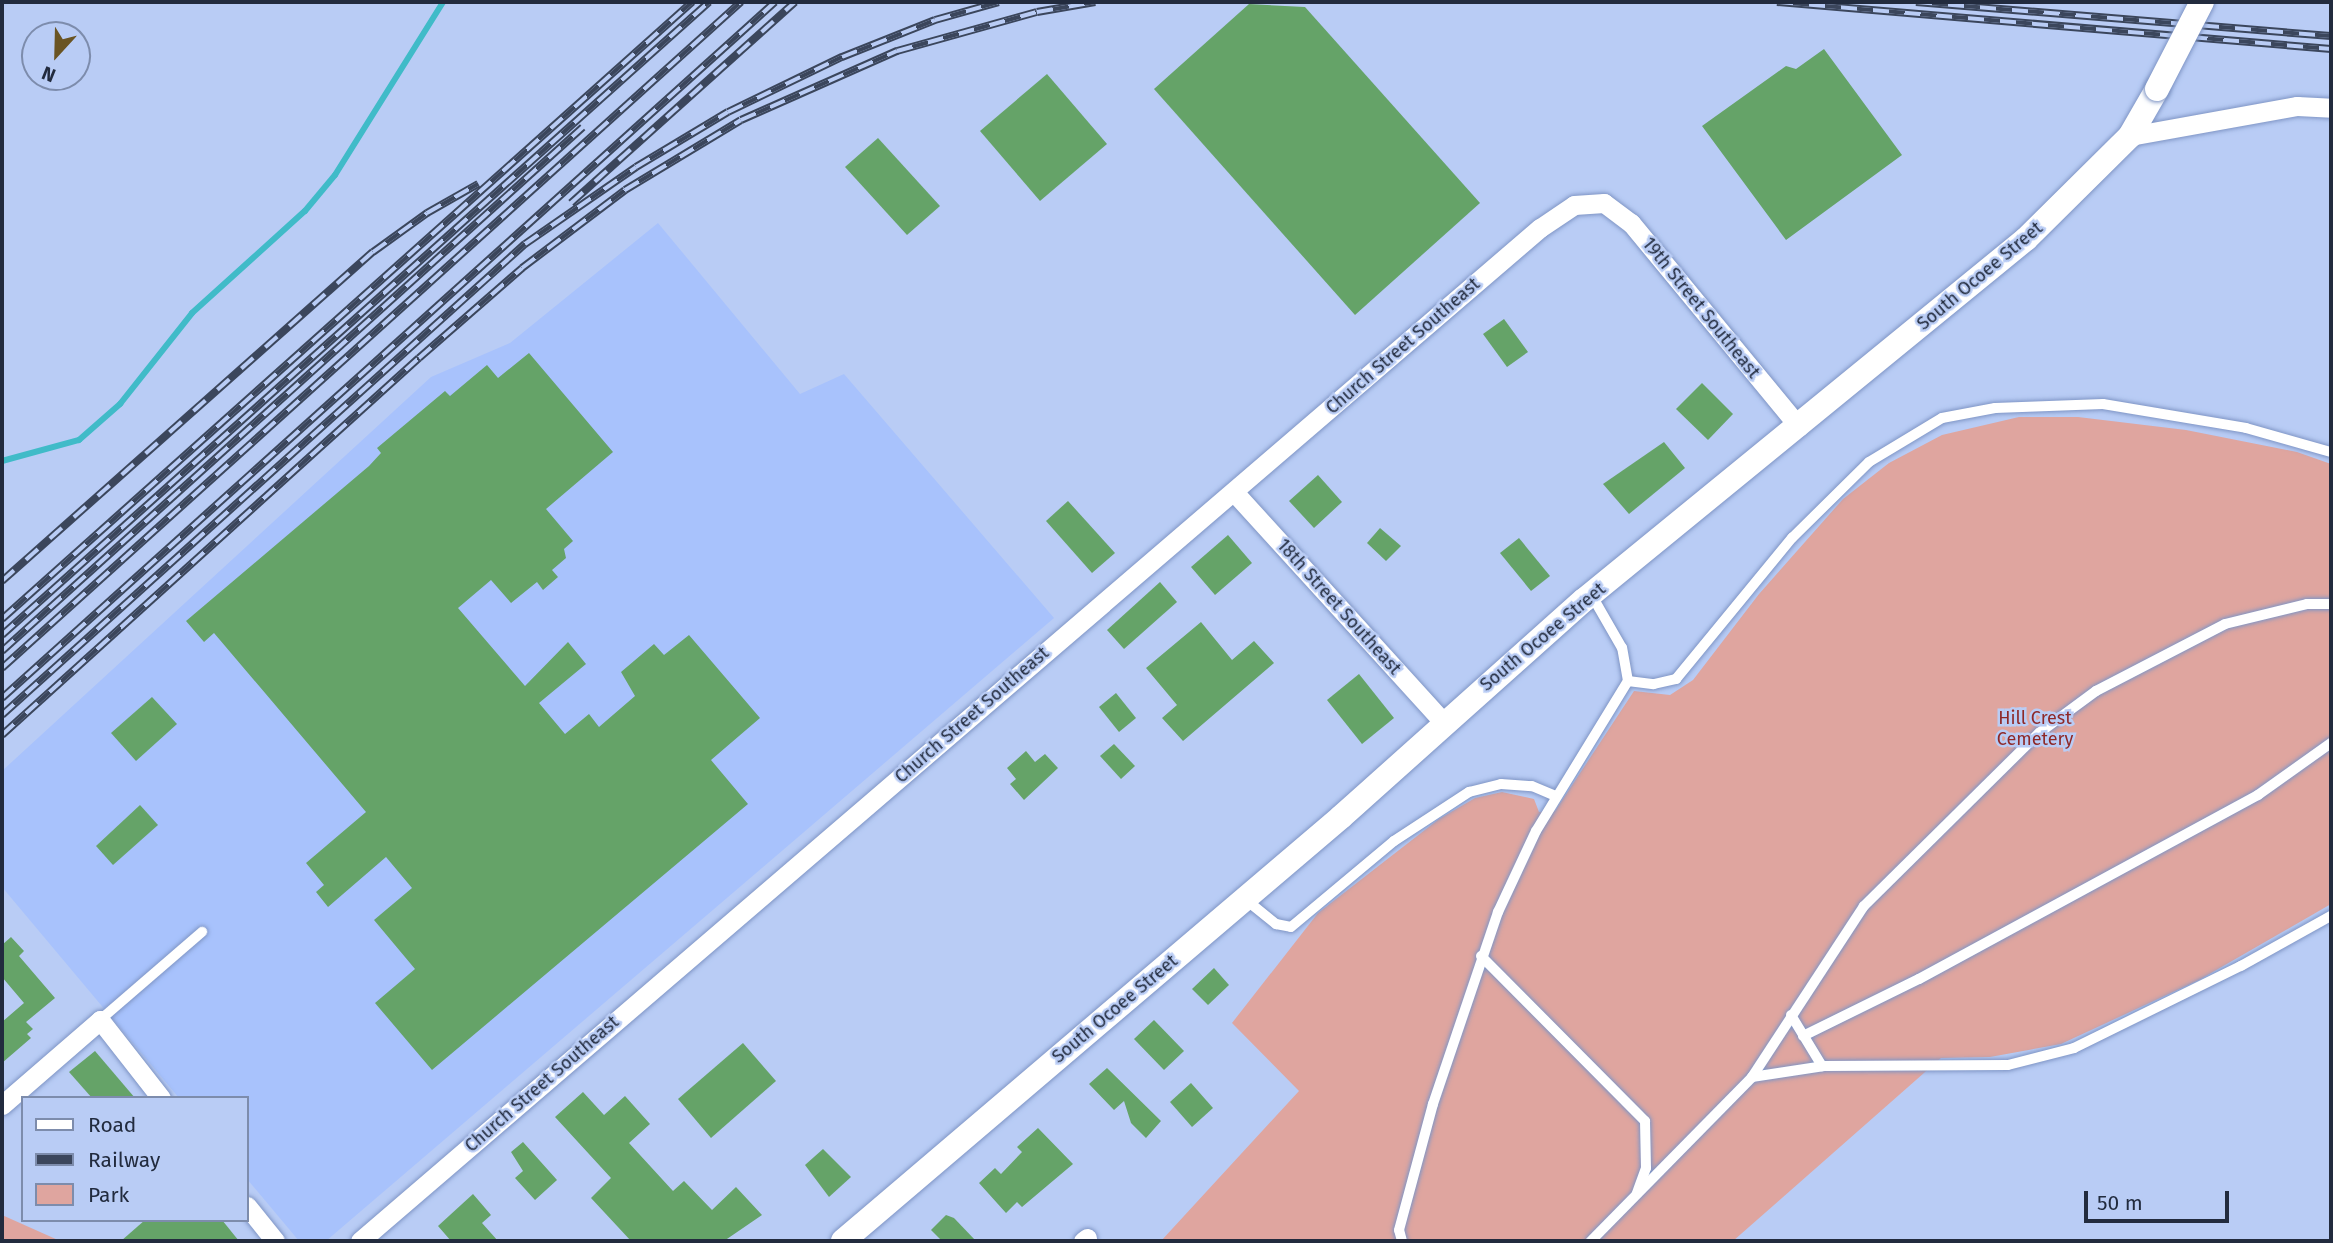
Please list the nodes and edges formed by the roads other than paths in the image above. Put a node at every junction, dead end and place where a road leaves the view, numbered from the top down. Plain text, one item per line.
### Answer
1 (2202, 2) edge
2 (2331, 107) edge
3 (2130, 136) junction
4 (1593, 202) joint
5 (1799, 427) junction
6 (2331, 452) edge
7 (1234, 492) junction
8 (1591, 594) junction
9 (2331, 604) edge
10 (1628, 681) junction
11 (1443, 722) junction
12 (2331, 743) edge
13 (1556, 796) junction
14 (1245, 898) junction
15 (2331, 916) edge
16 (202, 932) dead end
17 (1481, 956) junction
18 (1791, 1015) junction
19 (100, 1020) junction
20 (1804, 1036) junction
21 (1822, 1066) junction
22 (1752, 1077) junction
23 (159, 1096) edge
24 (2, 1105) edge
25 (1636, 1197) junction
26 (248, 1207) edge
27 (275, 1241) edge
28 (360, 1241) edge
29 (843, 1241) edge
30 (1402, 1241) edge
31 (1591, 1241) edge

1 - 3 street, South Ocoee Street, bridge
2 - 3 street
3 - 5 street, South Ocoee Street
4 - 5 street, 19th Street Southeast
4 - 7 street, Church Street Southeast
5 - 8 street, South Ocoee Street
6 - 10 lane
7 - 11 street, 18th Street Southeast
7 - 28 street, Church Street Southeast
8 - 10 lane
8 - 11 street, South Ocoee Street
9 - 18 lane
10 - 13 lane
11 - 14 street, South Ocoee Street
12 - 20 lane
13 - 14 lane
13 - 17 lane
14 - 29 street, South Ocoee Street
15 - 21 lane
16 - 19 lane
17 - 25 lane
17 - 30 lane
18 - 20 lane
18 - 22 lane
19 - 23 street
19 - 24 street
20 - 21 lane
21 - 22 lane
22 - 25 lane
25 - 31 lane
26 - 27 street

